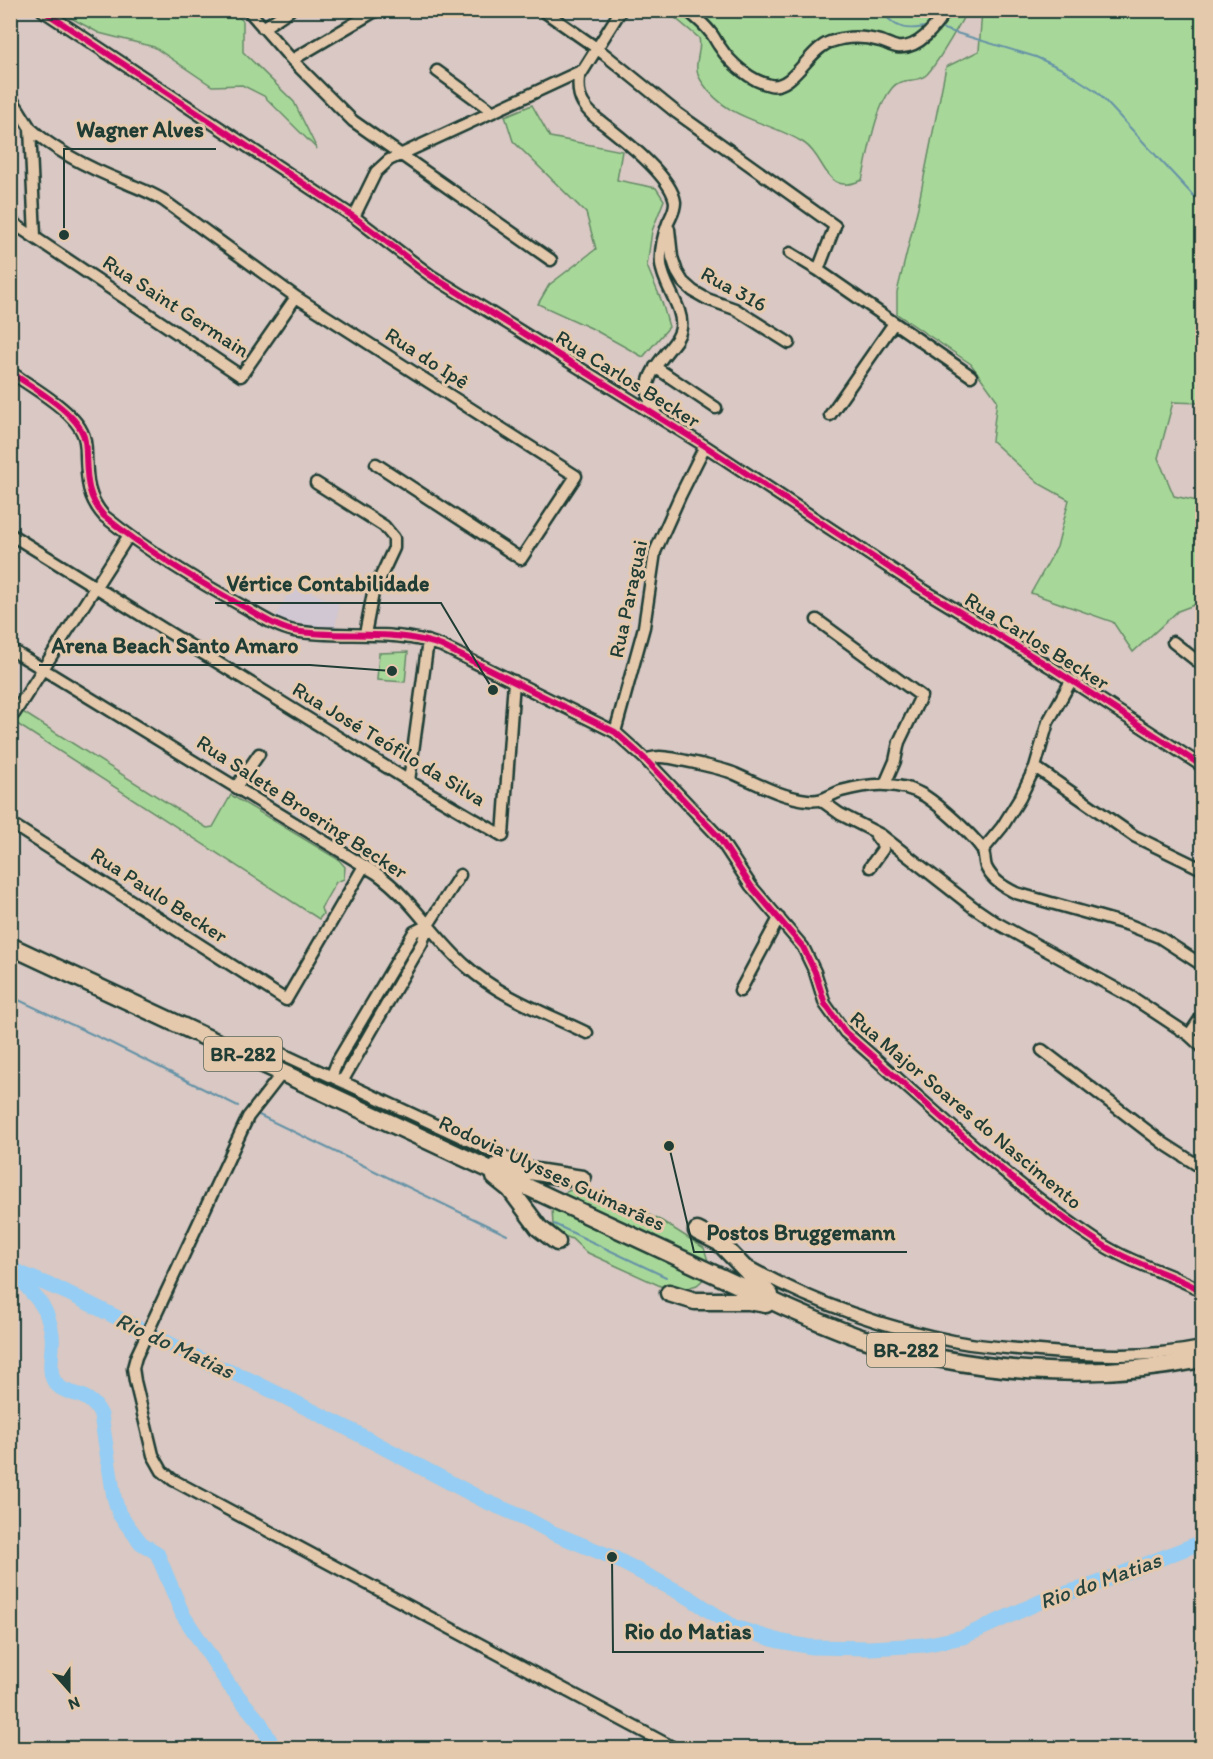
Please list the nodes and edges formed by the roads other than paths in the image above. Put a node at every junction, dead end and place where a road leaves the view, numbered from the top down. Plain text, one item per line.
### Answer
1 (42, 10) edge
2 (248, 10) edge
3 (290, 10) edge
4 (377, 10) edge
5 (542, 10) edge
6 (621, 10) edge
7 (687, 10) edge
8 (946, 10) edge
9 (263, 28) junction
10 (598, 49) junction
11 (292, 60) junction
12 (585, 69) junction
13 (437, 71) dead end
14 (10, 96) edge
15 (492, 111) junction
16 (30, 128) junction
17 (400, 155) junction
18 (354, 217) junction
19 (10, 221) edge
20 (668, 222) junction
21 (35, 236) junction
22 (790, 253) dead end
23 (551, 260) dead end
24 (818, 270) junction
25 (296, 297) junction
26 (894, 323) junction
27 (789, 343) dead end
28 (655, 366) junction
29 (10, 372) edge
30 (971, 376) dead end
31 (716, 408) dead end
32 (830, 415) dead end
33 (658, 416) junction
34 (705, 446) junction
35 (376, 464) dead end
36 (316, 483) dead end
37 (10, 534) edge
38 (129, 535) junction
39 (96, 587) junction
40 (817, 620) dead end
41 (365, 634) junction
42 (428, 641) junction
43 (1173, 642) dead end
44 (10, 649) edge
45 (1203, 665) edge
46 (44, 669) junction
47 (514, 681) junction
48 (1071, 681) junction
49 (14, 714) dead end
50 (615, 732) junction
51 (259, 754) dead end
52 (645, 759) junction
53 (1203, 766) edge
54 (1035, 767) junction
55 (410, 781) junction
56 (885, 784) junction
57 (236, 787) junction
58 (822, 801) junction
59 (10, 823) edge
60 (873, 830) junction
61 (982, 850) junction
62 (364, 866) junction
63 (870, 867) dead end
64 (1203, 868) edge
65 (460, 875) dead end
66 (778, 918) junction
67 (428, 925) junction
68 (10, 946) edge
69 (1203, 965) edge
70 (740, 991) dead end
71 (1203, 1016) edge
72 (587, 1033) dead end
73 (1189, 1035) junction
74 (1203, 1047) edge
75 (274, 1050) dead end
76 (1042, 1050) dead end
77 (338, 1060) junction
78 (310, 1065) junction
79 (352, 1065) junction
80 (283, 1072) junction
81 (337, 1078) junction
82 (363, 1090) junction
83 (475, 1162) junction
84 (1203, 1168) edge
85 (532, 1172) junction
86 (582, 1179) dead end
87 (698, 1231) dead end
88 (558, 1242) dead end
89 (738, 1261) junction
90 (1201, 1287) edge
91 (669, 1293) dead end
92 (784, 1307) junction
93 (1203, 1347) edge
94 (1203, 1359) edge
95 (674, 1749) edge

1 - 18 street, Rua Carlos Becker
2 - 9 street
3 - 9 street
4 - 11 street
5 - 10 street
6 - 10 street
7 - 8 street
9 - 11 street
10 - 12 street
10 - 24 street
11 - 17 street
12 - 15 street
12 - 20 street
13 - 15 street
14 - 16 street
15 - 17 street
16 - 21 street
16 - 25 street, Rua do Ipê
17 - 18 street
17 - 23 street
18 - 33 street, Rua Carlos Becker
19 - 21 street, Rua Saint Germain
20 - 27 street, Rua 316
20 - 28 street
21 - 25 street, Rua Saint Germain
22 - 24 street
24 - 26 street
25 - 35 street, Rua do Ipê
26 - 30 street
26 - 32 street
28 - 31 street
28 - 33 street
29 - 38 street, Rua Major Soares do Nascimento
33 - 34 street, Rua Carlos Becker
34 - 48 street, Rua Carlos Becker
34 - 50 street, Rua Paraguai
36 - 41 street
37 - 39 street, Rua José Teófilo da Silva
38 - 39 street
38 - 41 street, Rua Major Soares do Nascimento
39 - 46 street
39 - 55 street, Rua José Teófilo da Silva
40 - 56 street
41 - 42 street, Rua Major Soares do Nascimento
42 - 47 street, Rua Major Soares do Nascimento
42 - 55 street
43 - 45 street
44 - 46 street, Rua Salete Broering Becker
46 - 49 street
46 - 57 street, Rua Salete Broering Becker
47 - 50 street, Rua Major Soares do Nascimento
47 - 55 street, Rua José Teófilo da Silva
48 - 53 street, Rua Carlos Becker
48 - 54 street
50 - 52 street, Rua Major Soares do Nascimento
51 - 57 street
52 - 58 street
52 - 66 street, Rua Major Soares do Nascimento
54 - 61 street
54 - 64 street
56 - 58 street
56 - 61 street
57 - 62 street, Rua Salete Broering Becker
58 - 60 street
59 - 62 street, Rua Paulo Becker
60 - 63 street
60 - 73 street
61 - 69 street
62 - 67 street, Rua Salete Broering Becker
65 - 67 street
66 - 70 street
66 - 90 street, Rua Major Soares do Nascimento
67 - 72 street, Rua Salete Broering Becker
67 - 77 street
67 - 79 street
68 - 80 highway, Rodovia Ulysses Guimarães / BR-282
71 - 73 street
73 - 74 street
75 - 78 street
76 - 84 street
77 - 78 street
77 - 81 street
78 - 81 street
79 - 81 street
79 - 82 street
80 - 83 highway, Rodovia Ulysses Guimarães / BR-282
80 - 95 street
81 - 82 street
82 - 85 street
83 - 85 highway
83 - 88 highway
83 - 92 highway, Rodovia Ulysses Guimarães / BR-282
85 - 86 highway
87 - 89 highway
89 - 92 highway
89 - 93 street
91 - 92 highway
92 - 94 highway, Rodovia Ulysses Guimarães / BR-282

